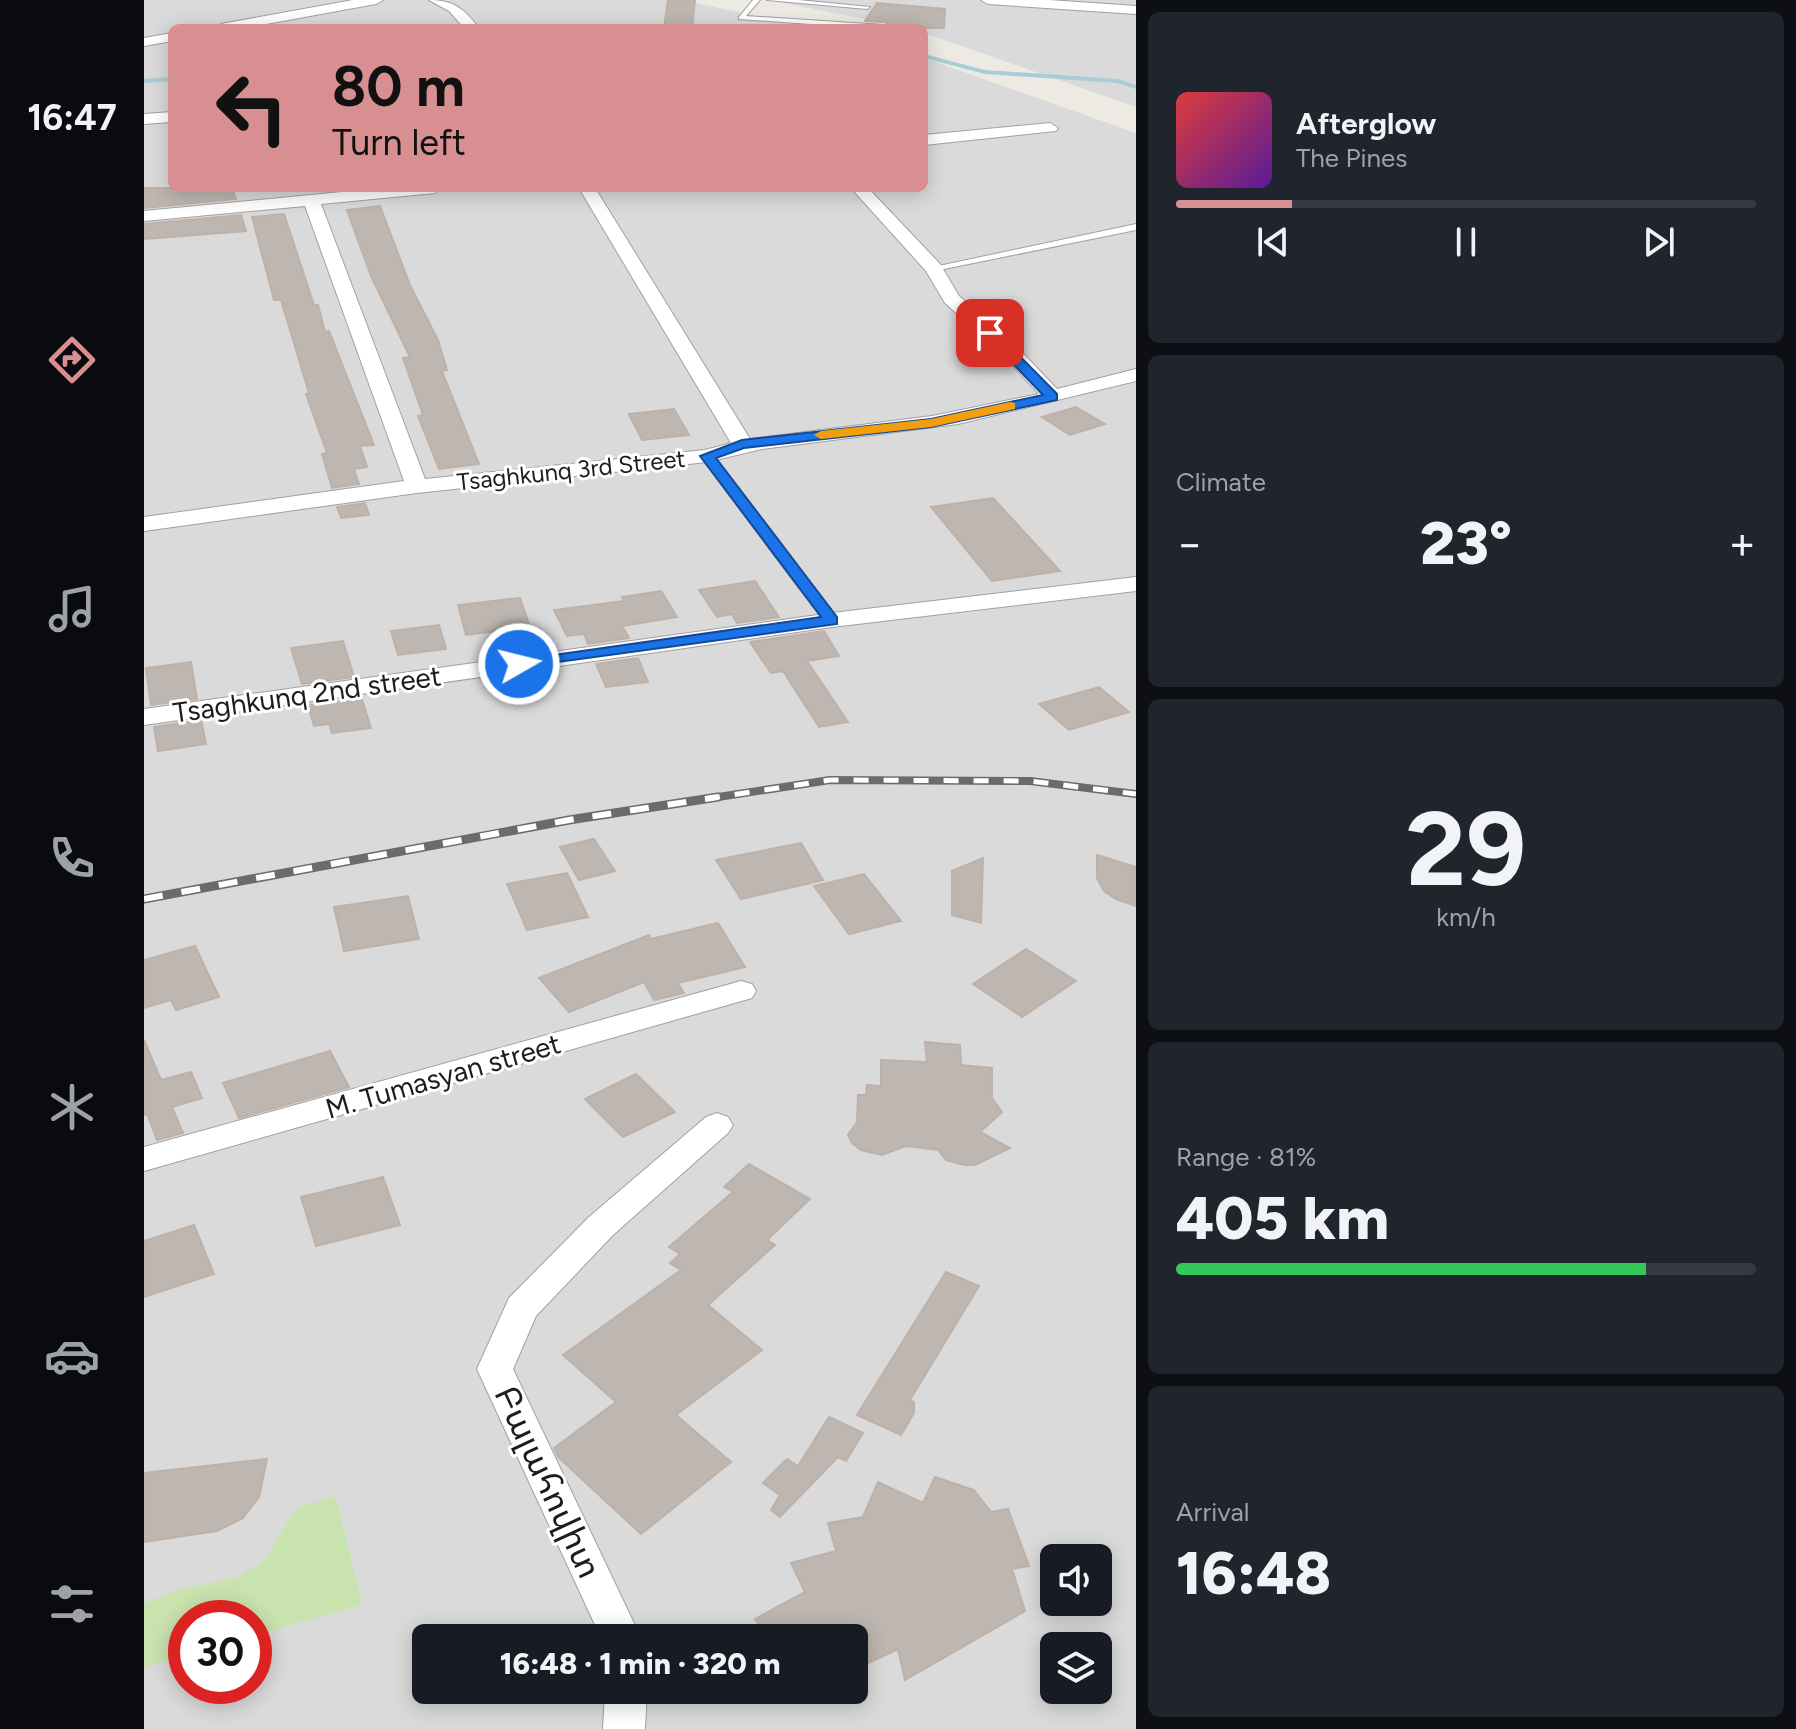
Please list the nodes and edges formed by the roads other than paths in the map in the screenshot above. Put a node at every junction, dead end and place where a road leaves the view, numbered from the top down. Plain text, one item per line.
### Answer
1 (376, 0) edge
2 (436, 0) edge
3 (757, 0) edge
4 (770, 0) edge
5 (988, 0) edge
6 (867, 7) dead end
7 (1136, 10) edge
8 (243, 24) edge
9 (468, 24) edge
10 (836, 24) edge
11 (168, 38) edge
12 (144, 42) edge
13 (168, 117) edge
14 (144, 119) edge
15 (1050, 128) dead end
16 (928, 140) edge
17 (394, 192) edge
18 (589, 192) edge
19 (863, 192) edge
20 (311, 200) junction
21 (144, 216) edge
22 (1136, 227) edge
23 (934, 268) junction
24 (1136, 375) edge
25 (1053, 397) junction
26 (742, 444) junction
27 (707, 456) junction
28 (417, 486) junction
29 (144, 524) edge
30 (1136, 584) edge
31 (832, 620) junction
32 (144, 717) edge
33 (741, 991) dead end
34 (717, 1125) dead end
35 (144, 1159) edge
36 (614, 1624) edge
37 (625, 1704) edge
38 (624, 1729) edge

1 - 8 street
2 - 9 street
3 - 10 lane
4 - 6 lane
5 - 7 street
11 - 12 street
13 - 14 street
15 - 16 street
17 - 20 street
18 - 26 street
19 - 23 street
20 - 21 street
20 - 28 street
22 - 23 lane
23 - 25 street
24 - 25 street, Tsaghkunq 3rd Street
25 - 26 street, Tsaghkunq 3rd Street
26 - 27 street, Tsaghkunq 3rd Street
27 - 28 street, Tsaghkunq 3rd Street
27 - 31 lane
28 - 29 street, Tsaghkunq 3rd Street
30 - 31 street, Tsaghkunq 2nd street
31 - 32 street, Tsaghkunq 2nd street
33 - 35 street, M. Tumasyan street
34 - 36 street, Բալահովիտ
37 - 38 street

